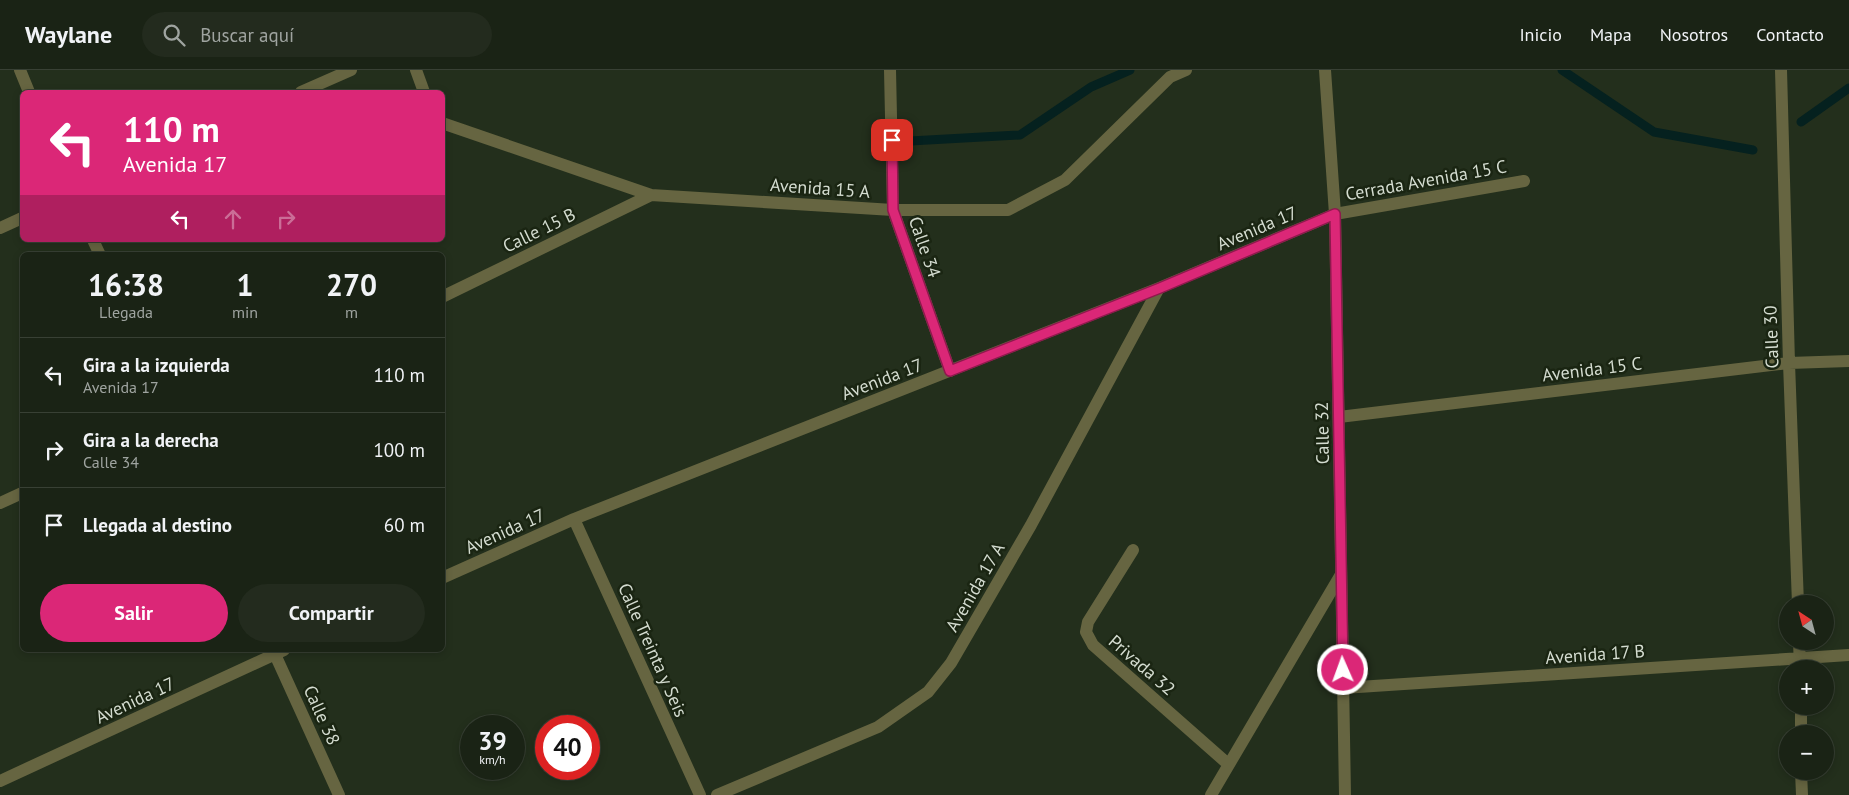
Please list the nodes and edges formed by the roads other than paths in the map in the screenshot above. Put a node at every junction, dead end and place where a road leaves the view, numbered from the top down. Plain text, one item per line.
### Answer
1 (20, 70) edge
2 (350, 70) edge
3 (416, 70) edge
4 (890, 70) edge
5 (1186, 70) edge
6 (1326, 70) edge
7 (1781, 70) edge
8 (28, 90) edge
9 (305, 90) edge
10 (423, 90) edge
11 (445, 124) edge
12 (1524, 181) dead end
13 (652, 195) junction
14 (893, 210) junction
15 (1335, 214) junction
16 (20, 219) edge
17 (0, 228) edge
18 (1160, 288) junction
19 (445, 296) edge
20 (1849, 361) edge
21 (1789, 363) junction
22 (950, 371) junction
23 (1339, 417) junction
24 (20, 494) edge
25 (0, 503) edge
26 (574, 519) junction
27 (1133, 550) dead end
28 (1340, 576) junction
29 (445, 577) edge
30 (1798, 595) edge
31 (275, 652) edge
32 (277, 652) edge
33 (1849, 655) edge
34 (1822, 660) edge
35 (1779, 665) edge
36 (1344, 688) junction
37 (1228, 764) junction
38 (1801, 780) edge
39 (0, 781) edge
40 (339, 795) edge
41 (700, 795) edge
42 (717, 795) edge
43 (1211, 795) edge
44 (1345, 795) edge
45 (1802, 795) edge

1 - 8 street
2 - 9 street
3 - 10 street
4 - 14 street, Calle 34
5 - 14 street, Avenida 15 A
6 - 15 street, Calle 32
7 - 21 street, Calle 30
11 - 13 street, Avenida 15 A
12 - 15 street, Cerrada Avenida 15 C
13 - 14 street, Avenida 15 A
13 - 19 street, Calle 15 B
14 - 22 street, Calle 34
15 - 18 street, Avenida 17
15 - 23 street, Calle 32
16 - 17 street
18 - 22 street, Avenida 17
18 - 42 street, Avenida 17 A
20 - 21 street, Avenida 15 C
21 - 23 street, Avenida 15 C
21 - 30 street, Calle 30
22 - 26 street, Avenida 17
23 - 28 street, Calle 32
24 - 25 street
26 - 29 street, Avenida 17
26 - 41 street, Calle Treinta y Seis
27 - 37 street, Privada 32
28 - 36 street, Calle 32
28 - 37 street
31 - 39 street, Avenida 17
32 - 40 street, Calle 38
33 - 34 street, Avenida 17 B
35 - 36 street, Avenida 17 B
36 - 44 street, Calle 32
37 - 43 street
38 - 45 street

